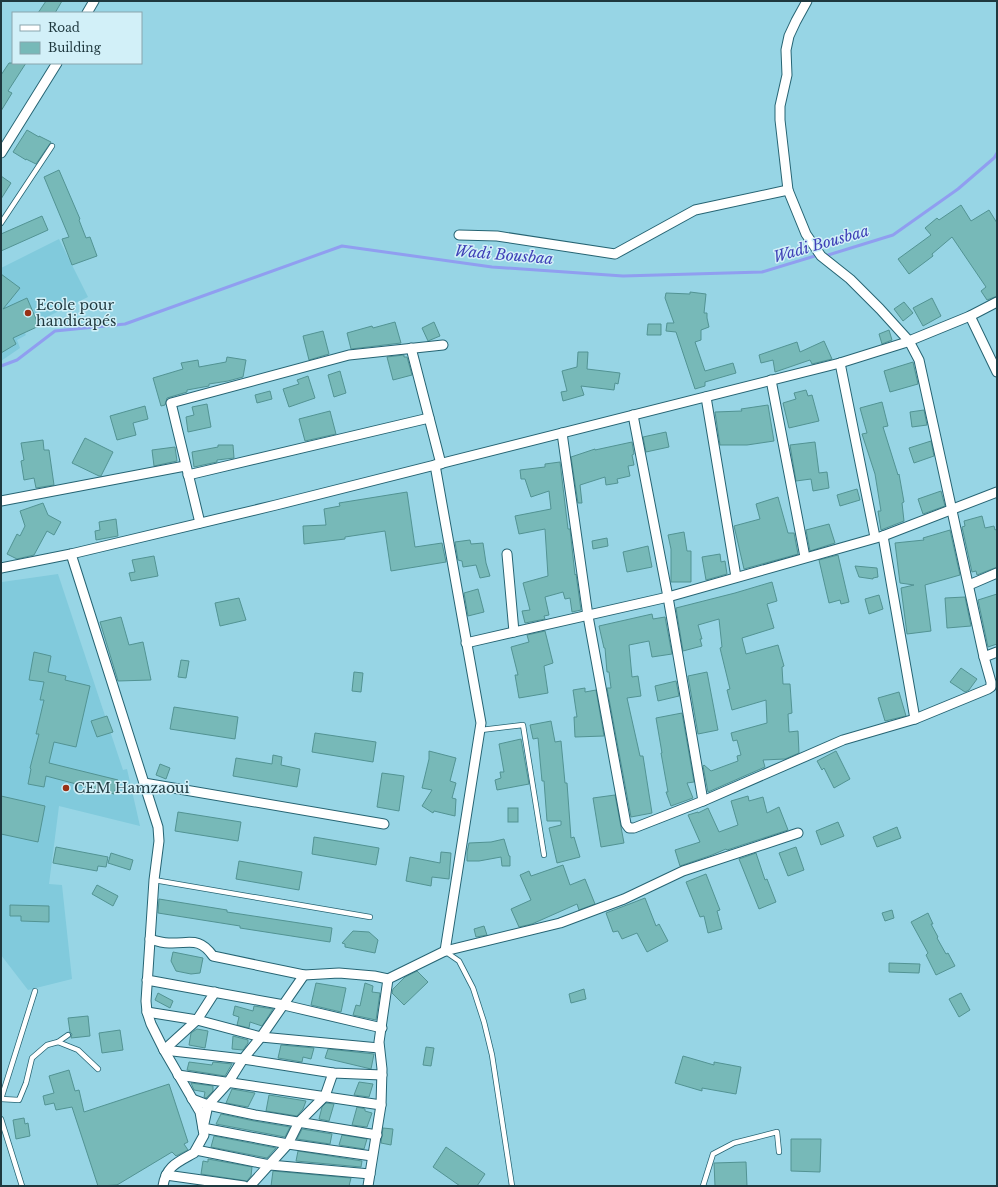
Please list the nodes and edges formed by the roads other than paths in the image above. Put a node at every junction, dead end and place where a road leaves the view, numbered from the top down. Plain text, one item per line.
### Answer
1 (94, 1) edge
2 (807, 1) edge
3 (88, 12) edge
4 (56, 64) edge
5 (52, 146) dead end
6 (1, 152) edge
7 (788, 190) junction
8 (1, 223) edge
9 (459, 235) dead end
10 (997, 302) edge
11 (970, 316) junction
12 (909, 341) junction
13 (443, 345) dead end
14 (410, 348) junction
15 (840, 363) junction
16 (997, 372) edge
17 (772, 380) junction
18 (706, 397) junction
19 (633, 415) junction
20 (429, 418) junction
21 (562, 433) junction
22 (438, 464) junction
23 (187, 470) junction
24 (997, 492) edge
25 (1, 501) edge
26 (952, 510) junction
27 (200, 523) junction
28 (879, 536) junction
29 (71, 554) junction
30 (507, 554) dead end
31 (805, 557) junction
32 (1, 568) edge
33 (997, 573) edge
34 (736, 577) junction
35 (969, 585) junction
36 (668, 597) junction
37 (588, 616) junction
38 (514, 632) junction
39 (466, 643) junction
40 (997, 652) edge
41 (984, 657) junction
42 (915, 719) junction
43 (481, 730) junction
44 (144, 783) junction
45 (703, 801) junction
46 (384, 824) dead end
47 (798, 833) dead end
48 (544, 855) dead end
49 (154, 880) junction
50 (370, 918) dead end
51 (150, 939) junction
52 (445, 951) junction
53 (304, 975) junction
54 (388, 979) junction
55 (147, 980) junction
56 (35, 991) dead end
57 (215, 992) junction
58 (284, 1005) junction
59 (147, 1012) junction
60 (196, 1020) junction
61 (382, 1028) junction
62 (68, 1035) dead end
63 (261, 1037) junction
64 (58, 1042) junction
65 (379, 1048) junction
66 (164, 1050) junction
67 (243, 1059) junction
68 (98, 1069) dead end
69 (333, 1074) junction
70 (178, 1075) junction
71 (382, 1075) junction
72 (228, 1083) junction
73 (2, 1089) edge
74 (325, 1096) junction
75 (1, 1099) edge
76 (192, 1099) junction
77 (208, 1105) junction
78 (381, 1105) junction
79 (1, 1120) edge
80 (299, 1122) junction
81 (203, 1128) junction
82 (377, 1135) junction
83 (288, 1144) junction
84 (196, 1150) junction
85 (779, 1152) dead end
86 (372, 1156) junction
87 (270, 1165) junction
88 (370, 1174) junction
89 (166, 1175) junction
90 (22, 1186) edge
91 (163, 1186) edge
92 (244, 1186) edge
93 (250, 1186) edge
94 (368, 1186) edge
95 (512, 1186) edge
96 (703, 1186) edge

1 - 3 street
2 - 7 street
4 - 6 street
5 - 8 lane
7 - 9 street
7 - 12 street
10 - 11 street
11 - 12 street
11 - 16 street
12 - 15 street
12 - 26 street
13 - 14 street
14 - 20 street
14 - 23 street
15 - 17 street
15 - 28 street
17 - 18 street
17 - 31 street
18 - 19 street
18 - 34 street
19 - 21 street
19 - 36 street
20 - 22 street
20 - 23 street
21 - 22 street
21 - 37 street
22 - 27 street
22 - 39 street
23 - 25 street
23 - 27 street
24 - 26 street
26 - 28 street
26 - 35 street
27 - 29 street
28 - 31 street
28 - 42 street
29 - 32 street
29 - 44 street
30 - 38 street
31 - 34 street
33 - 35 street
34 - 36 street
35 - 41 street
36 - 37 street
36 - 45 street
37 - 38 street
37 - 45 street
38 - 39 street
39 - 43 street
40 - 41 street
41 - 42 street
42 - 45 street
43 - 48 lane
43 - 52 street
44 - 46 street
44 - 49 street
47 - 52 street
49 - 50 lane
49 - 51 street
51 - 53 street
51 - 55 street
52 - 54 street
52 - 95 lane
53 - 54 street
53 - 58 street
54 - 61 street
55 - 57 street
55 - 59 street
56 - 73 lane
57 - 58 street
57 - 60 street
58 - 61 street
58 - 63 street
59 - 60 street
59 - 66 street
60 - 63 street
60 - 66 street
61 - 65 street
62 - 64 lane
63 - 65 street
63 - 67 street
64 - 68 lane
64 - 75 lane
65 - 71 street
66 - 67 street
66 - 70 street
67 - 69 street
67 - 72 street
69 - 71 street
69 - 74 street
70 - 72 street
70 - 76 street
71 - 78 street
72 - 74 street
72 - 77 street
73 - 75 lane
74 - 78 street
74 - 80 street
76 - 77 street
76 - 81 street
77 - 80 street
77 - 81 street
78 - 82 street
79 - 90 lane
80 - 82 street
80 - 83 street
81 - 83 street
81 - 84 street
82 - 86 street
83 - 86 street
83 - 87 street
84 - 87 street
84 - 89 street
85 - 96 lane
86 - 88 street
87 - 88 street
87 - 93 street
88 - 94 street
89 - 91 street
89 - 92 street

